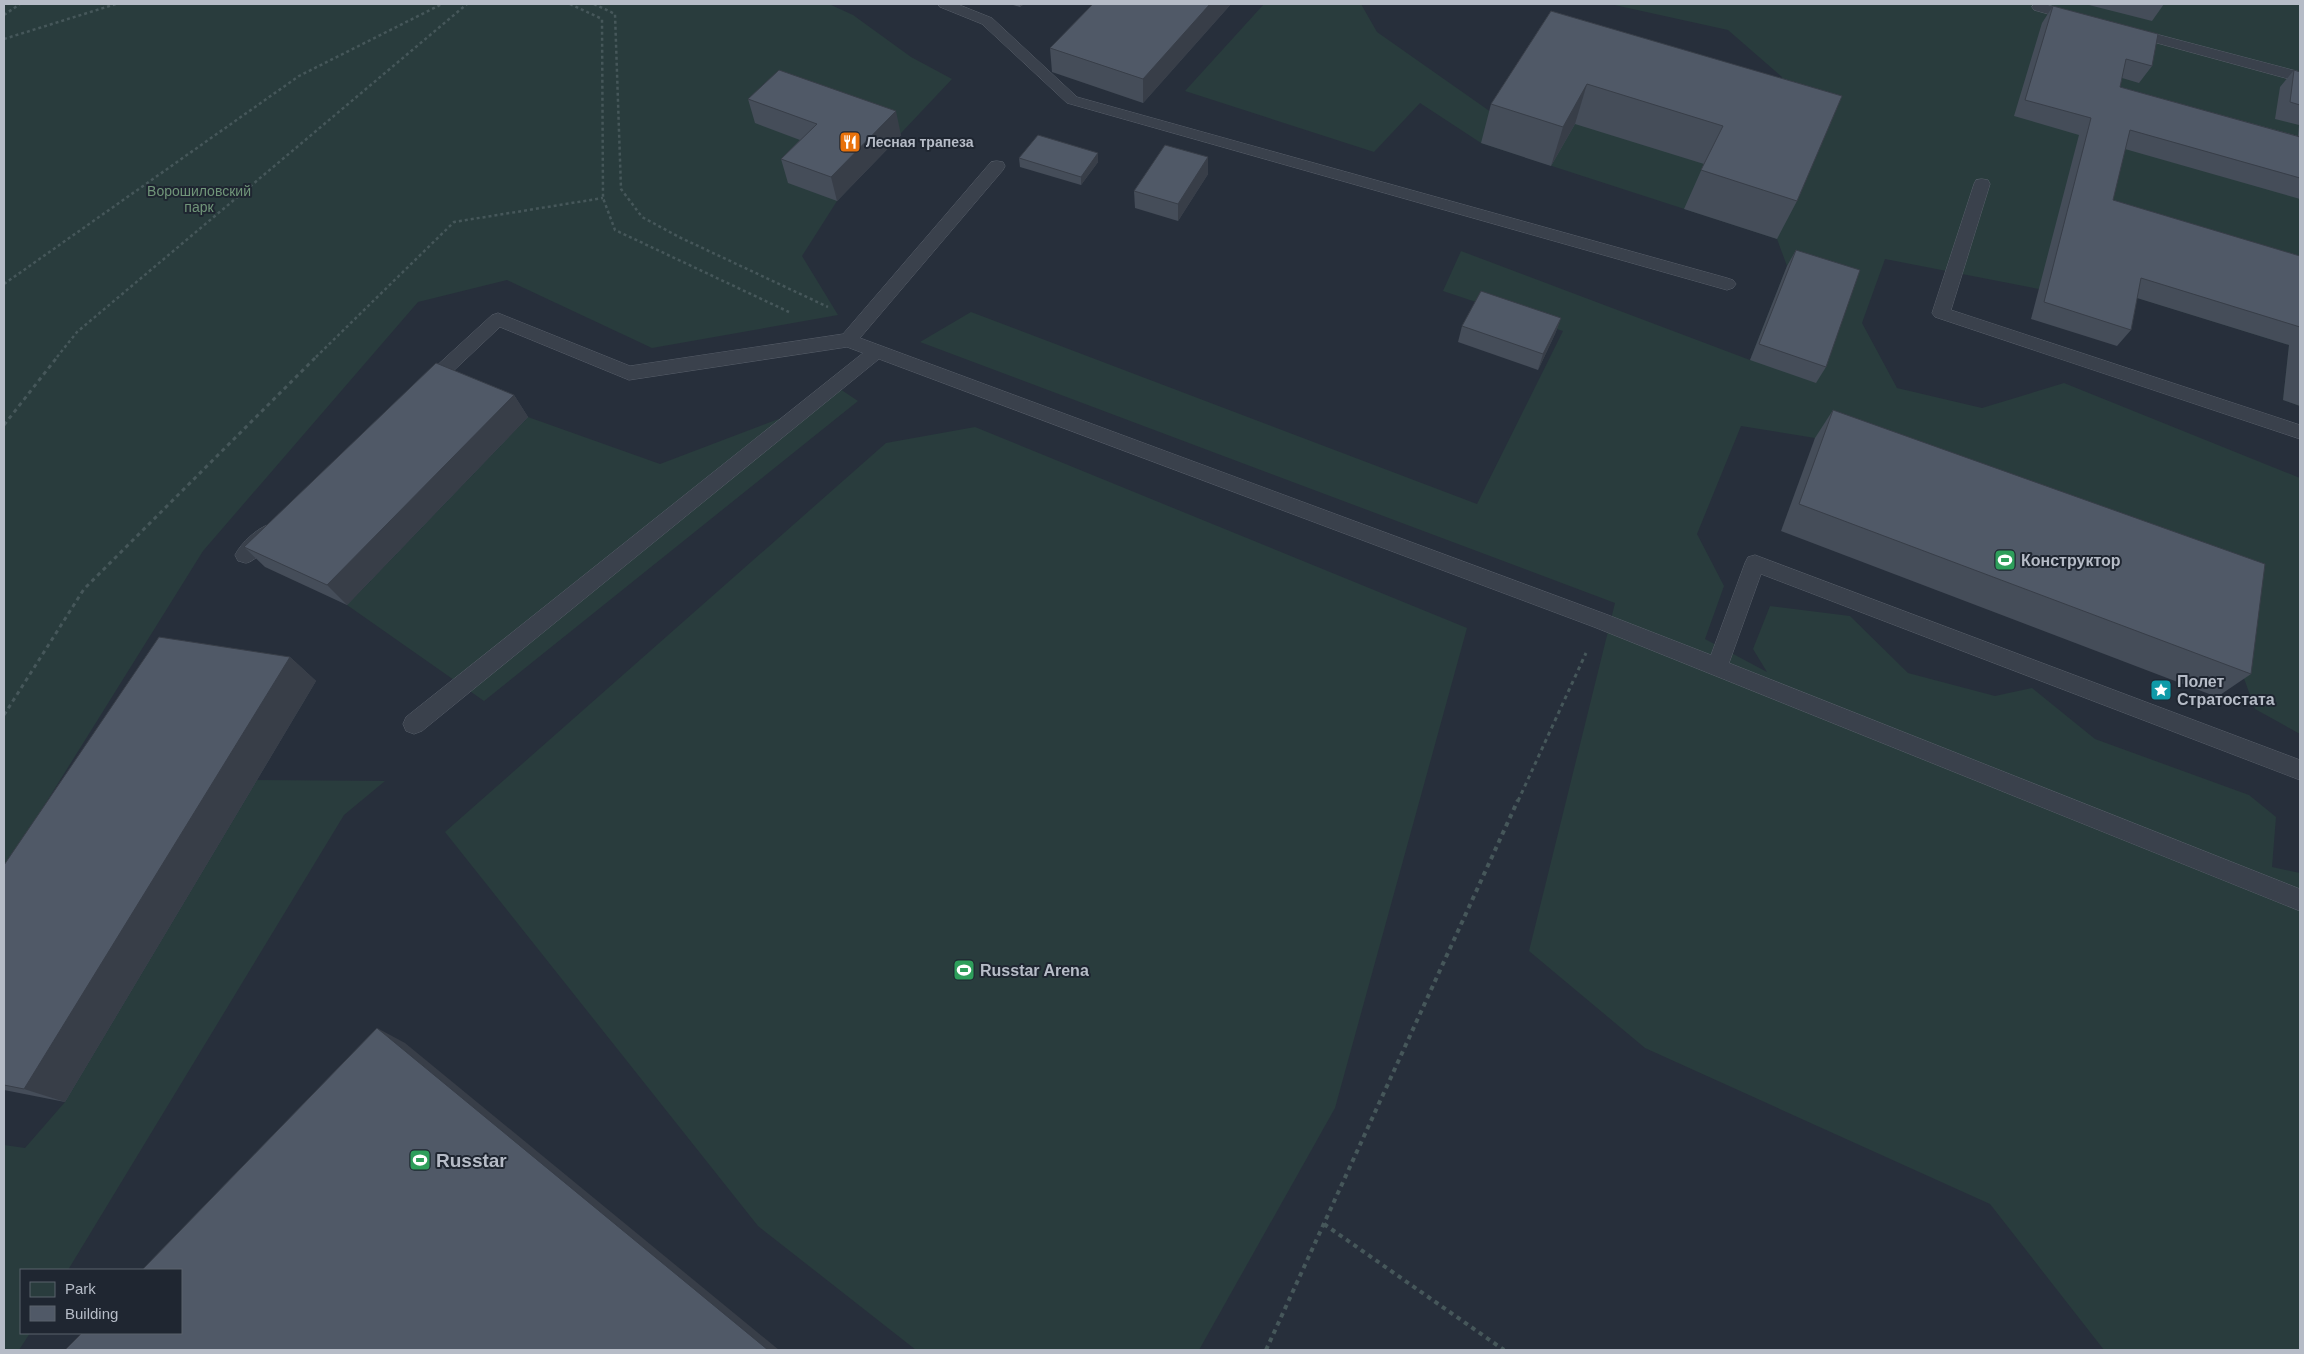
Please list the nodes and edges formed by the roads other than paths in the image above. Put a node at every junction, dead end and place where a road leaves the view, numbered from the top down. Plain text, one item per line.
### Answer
1 (945, 4) edge
2 (2039, 8) dead end
3 (2095, 22) edge
4 (2114, 27) edge
5 (2300, 77) edge
6 (997, 166) dead end
7 (1982, 184) dead end
8 (1727, 284) dead end
9 (848, 340) junction
10 (877, 350) junction
11 (411, 400) edge
12 (2300, 432) edge
13 (282, 521) edge
14 (245, 555) dead end
15 (1717, 667) junction
16 (414, 724) dead end
17 (2300, 770) edge
18 (2300, 900) edge

1 - 8 lane
2 - 3 lane
4 - 5 lane
6 - 9 lane
7 - 12 lane
9 - 10 lane
9 - 11 lane
10 - 15 lane
10 - 16 lane
13 - 14 lane
15 - 17 lane
15 - 18 lane

